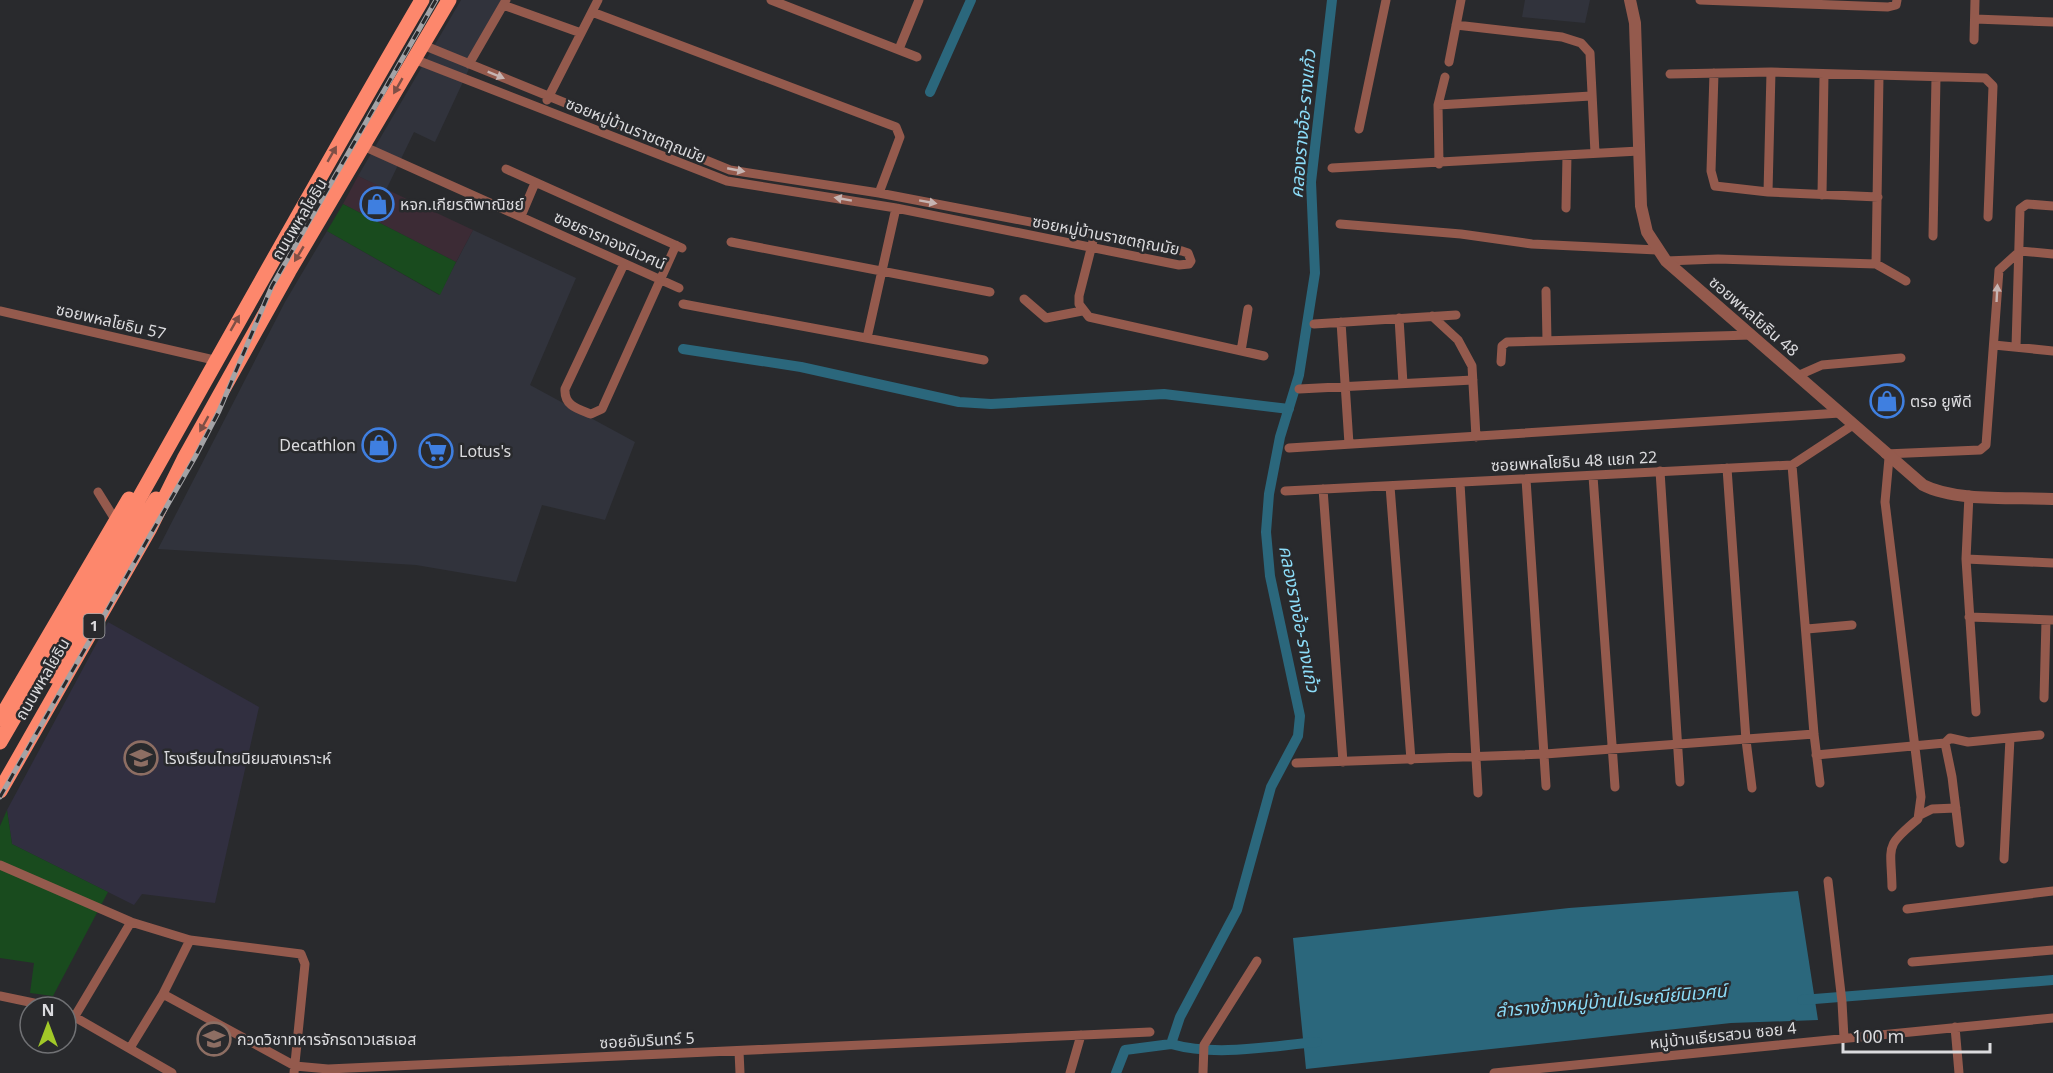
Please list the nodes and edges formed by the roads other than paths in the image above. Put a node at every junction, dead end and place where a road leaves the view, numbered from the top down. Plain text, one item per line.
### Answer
1 (422, 0) edge
2 (450, 0) edge
3 (598, 0) edge
4 (771, 0) edge
5 (919, 0) edge
6 (1386, 0) edge
7 (1461, 0) edge
8 (1630, 0) edge
9 (1700, 0) edge
10 (1897, 0) edge
11 (1975, 0) edge
12 (504, 2) edge
13 (592, 12) junction
14 (1975, 19) junction
15 (2053, 22) edge
16 (1456, 26) junction
17 (580, 33) junction
18 (1974, 40) dead end
19 (423, 45) junction
20 (899, 49) junction
21 (917, 57) dead end
22 (414, 59) junction
23 (1449, 62) dead end
24 (469, 64) junction
25 (1771, 72) junction
26 (1714, 73) junction
27 (1670, 74) dead end
28 (1824, 75) junction
29 (1879, 76) junction
30 (1445, 77) dead end
31 (1936, 77) junction
32 (549, 96) junction
33 (1591, 96) junction
34 (1438, 105) junction
35 (543, 108) junction
36 (1359, 129) dead end
37 (363, 146) junction
38 (1639, 151) junction
39 (1595, 153) junction
40 (1567, 155) junction
41 (1439, 164) junction
42 (1332, 168) dead end
43 (506, 169) dead end
44 (813, 182) junction
45 (535, 183) junction
46 (1768, 192) junction
47 (809, 193) junction
48 (879, 193) junction
49 (1822, 195) junction
50 (1878, 197) junction
51 (2053, 206) edge
52 (896, 208) junction
53 (1566, 208) dead end
54 (1000, 215) junction
55 (521, 216) junction
56 (1988, 217) dead end
57 (1340, 224) dead end
58 (996, 229) junction
59 (1095, 233) junction
60 (1933, 236) dead end
61 (731, 242) dead end
62 (1092, 246) junction
63 (1657, 250) junction
64 (2020, 251) junction
65 (2053, 254) edge
66 (1666, 261) junction
67 (624, 264) junction
68 (1876, 264) junction
69 (882, 271) junction
70 (660, 279) junction
71 (1906, 281) dead end
72 (679, 288) dead end
73 (1546, 291) dead end
74 (990, 292) dead end
75 (1024, 299) dead end
76 (683, 304) dead end
77 (1248, 309) dead end
78 (0, 311) edge
79 (1082, 311) junction
80 (1456, 315) dead end
81 (1432, 316) junction
82 (1399, 318) junction
83 (1341, 322) junction
84 (1314, 324) dead end
85 (1751, 335) junction
86 (867, 338) junction
87 (1547, 341) junction
88 (1994, 345) junction
89 (2016, 347) junction
90 (1241, 351) junction
91 (2053, 351) edge
92 (1264, 356) dead end
93 (1902, 358) dead end
94 (214, 360) junction
95 (984, 360) dead end
96 (1501, 362) dead end
97 (1797, 376) junction
98 (1473, 380) junction
99 (1403, 384) junction
100 (1345, 386) junction
101 (1299, 388) dead end
102 (1840, 413) junction
103 (1853, 425) junction
104 (1476, 437) junction
105 (1349, 444) junction
106 (166, 447) junction
107 (1289, 448) dead end
108 (1887, 456) junction
109 (184, 459) junction
110 (1792, 465) junction
111 (1727, 468) junction
112 (1660, 471) junction
113 (1593, 476) junction
114 (1526, 479) junction
115 (1460, 483) junction
116 (1390, 486) junction
117 (1323, 489) junction
118 (1285, 491) dead end
119 (98, 492) dead end
120 (1969, 495) junction
121 (2053, 499) edge
122 (116, 521) junction
123 (1966, 559) junction
124 (2053, 563) edge
125 (1969, 617) junction
126 (2049, 620) edge
127 (1852, 625) dead end
128 (1807, 629) junction
129 (2044, 698) dead end
130 (5, 699) edge
131 (1976, 712) dead end
132 (0, 719) edge
133 (1814, 734) junction
134 (2040, 735) dead end
135 (2010, 738) junction
136 (1746, 740) junction
137 (0, 742) edge
138 (1945, 743) junction
139 (1678, 745) junction
140 (1916, 746) junction
141 (1612, 748) junction
142 (1545, 754) junction
143 (1816, 755) junction
144 (1477, 757) junction
145 (1411, 760) junction
146 (1343, 762) junction
147 (1296, 763) dead end
148 (0, 770) edge
149 (1680, 782) dead end
150 (1820, 783) dead end
151 (1546, 786) dead end
152 (1615, 787) dead end
153 (1752, 788) dead end
154 (0, 791) edge
155 (1478, 793) dead end
156 (1956, 808) junction
157 (1920, 815) junction
158 (1960, 843) dead end
159 (2004, 859) dead end
160 (0, 866) edge
161 (1828, 880) dead end
162 (1892, 887) dead end
163 (2053, 891) edge
164 (1907, 909) dead end
165 (130, 922) junction
166 (190, 940) junction
167 (2053, 950) edge
168 (1257, 961) dead end
169 (1912, 962) dead end
170 (163, 994) junction
171 (0, 996) edge
172 (18, 1000) edge
173 (78, 1002) edge
174 (2053, 1018) edge
175 (78, 1019) edge
176 (1954, 1027) junction
177 (1150, 1032) dead end
178 (1081, 1035) junction
179 (1844, 1038) junction
180 (130, 1048) junction
181 (739, 1051) junction
182 (454, 1068) edge
183 (1576, 1069) edge
184 (294, 1070) edge
185 (172, 1073) edge
186 (740, 1073) edge
187 (1070, 1073) edge
188 (1203, 1073) edge
189 (1494, 1073) edge
190 (1959, 1073) edge

94 -> 1 main road, ถนนพหลโยธิน
2 - 19 main road, ถนนพหลโยธิน
3 - 13 street
4 - 20 street
5 - 20 street
6 - 36 street
7 - 16 street
8 - 38 street, ซอยพหลโยธิน 48
9 - 10 street
11 - 14 street
12 - 17 street
12 - 24 street
13 - 17 street
13 - 48 street
14 - 15 street
14 - 18 street
16 - 23 street
16 - 33 street
17 - 32 street
19 - 22 main road, ถนนพหลโยธิน
19 - 24 street, ซอยหมู่บ้านราชตฤณมัย
20 - 21 street
22 - 35 street, ซอยหมู่บ้านราชตฤณมัย
22 -> 37 main road, ถนนพหลโยธิน
24 -> 32 street, ซอยหมู่บ้านราชตฤณมัย
25 - 26 street
25 - 28 street
25 - 46 street
26 - 27 street
26 - 46 street
28 - 29 street
28 - 49 street
29 - 31 street
29 - 50 street
30 - 34 street
31 - 56 street
31 - 60 street
32 - 35 street
32 -> 44 street, ซอยหมู่บ้านราชตฤณมัย
33 - 34 street
33 - 39 street
34 - 41 street
35 - 47 street, ซอยหมู่บ้านราชตฤณมัย
37 - 55 street, ซอยธารทองนิเวศน์
37 -> 109 main road, ถนนพหลโยธิน
38 - 39 street
38 - 63 street, ซอยพหลโยธิน 48
39 - 40 street
40 - 41 street
40 - 53 street
41 - 42 street
43 - 45 street
44 - 47 street
44 - 48 street, ซอยหมู่บ้านราชตฤณมัย
45 - 55 street
45 - 70 street
46 - 49 street
52 -> 47 street, ซอยหมู่บ้านราชตฤณมัย
48 -> 54 street, ซอยหมู่บ้านราชตฤณมัย
49 - 50 street
50 - 68 street
51 - 64 street
52 - 58 street, ซอยหมู่บ้านราชตฤณมัย
52 - 69 street
54 - 58 street
54 - 59 street, ซอยหมู่บ้านราชตฤณมัย
55 - 67 street, ซอยธารทองนิเวศน์
57 - 63 street
58 - 62 street, ซอยหมู่บ้านราชตฤณมัย
59 - 62 street
59 - 62 street, ซอยหมู่บ้านราชตฤณมัย
61 - 69 street
62 - 79 street
63 - 66 street, ซอยพหลโยธิน 48
64 - 65 street
88 -> 64 street
64 - 89 street
66 - 68 street
66 - 85 street, ซอยพหลโยธิน 48
67 - 70 street, ซอยธารทองนิเวศน์
67 - 70 street
68 - 71 street
69 - 74 street
69 - 86 street
70 - 72 street, ซอยธารทองนิเวศน์
73 - 87 street
75 - 79 street
76 - 86 street
77 - 90 street
78 - 94 street, ซอยพหลโยธิน 57
79 - 90 street
80 - 81 street
81 - 82 street
81 - 98 street
82 - 83 street
82 - 99 street
83 - 84 street
83 - 100 street
85 - 87 street
85 - 97 street, ซอยพหลโยธิน 48
86 - 95 street
87 - 96 street
88 - 89 street
88 - 108 street
89 - 91 street
90 - 92 street
93 - 97 street
94 - 106 main road, ถนนพหลโยธิน
97 - 102 street, ซอยพหลโยธิน 48
98 - 99 street
98 - 104 street
99 - 100 street
100 - 101 street
100 - 105 street
102 - 103 street, ซอยพหลโยธิน 48
102 - 104 street
103 - 108 street, ซอยพหลโยธิน 48
103 - 110 street
104 - 105 street
105 - 107 street
106 - 122 main road, ถนนพหลโยธิน / 1
106 - 137 main road, ถนนพหลโยธิน / 1
108 - 120 street, ซอยพหลโยธิน 48
108 - 140 street
109 - 148 main road, ถนนพหลโยธิน / 1
109 - 154 main road, ถนนพหลโยธิน / 1
110 - 111 street, ซอยพหลโยธิน 48 แยก 22
110 - 128 street
111 - 112 street, ซอยพหลโยธิน 48 แยก 22
111 - 136 street
112 - 113 street, ซอยพหลโยธิน 48 แยก 22
112 - 139 street
113 - 114 street, ซอยพหลโยธิน 48 แยก 22
113 - 141 street
114 - 115 street, ซอยพหลโยธิน 48 แยก 22
114 - 142 street
115 - 116 street, ซอยพหลโยธิน 48 แยก 22
115 - 144 street
116 - 117 street, ซอยพหลโยธิน 48 แยก 22
116 - 145 street
117 - 118 street, ซอยพหลโยธิน 48 แยก 22
117 - 146 street
119 - 122 street
120 - 121 street, ซอยพหลโยธิน 48
120 - 123 street
122 - 130 main road, ถนนพหลโยธิน / 1
123 - 124 street
123 - 125 street
125 - 126 street
125 - 131 street
126 - 129 street
127 - 128 street
128 - 133 street
130 - 132 main road, ถนนพหลโยธิน / 1
133 - 136 street
133 - 143 street
134 - 135 street
135 - 138 street
135 - 159 street
136 - 139 street
136 - 153 street
138 - 140 street
138 - 156 street
139 - 141 street
139 - 149 street
140 - 143 street
140 - 157 street
141 - 142 street
141 - 152 street
142 - 144 street
142 - 151 street
143 - 150 street
144 - 145 street
144 - 155 street
145 - 146 street
146 - 147 street
156 - 157 street
156 - 158 street
157 - 162 street
160 - 165 street
161 - 179 street
163 - 164 street
165 - 166 street
165 - 173 street
166 - 170 street
166 - 184 street
167 - 169 street
168 - 188 street
170 - 180 street
170 - 184 street, ซอยอัมรินทร์ 5
171 - 172 street
174 - 176 street, หมู่บ้านเธียรสวน ซอย 4
175 - 180 street
176 - 179 street, หมู่บ้านเธียรสวน ซอย 4
176 - 190 street
177 - 178 street, ซอยอัมรินทร์ 5
178 - 181 street, ซอยอัมรินทร์ 5
178 - 187 street
179 - 183 street, หมู่บ้านเธียรสวน ซอย 4
180 - 185 street
181 - 182 street, ซอยอัมรินทร์ 5
181 - 186 street
182 - 184 street, ซอยอัมรินทร์ 5
183 - 189 street, หมู่บ้านเธียรสวน ซอย 4

